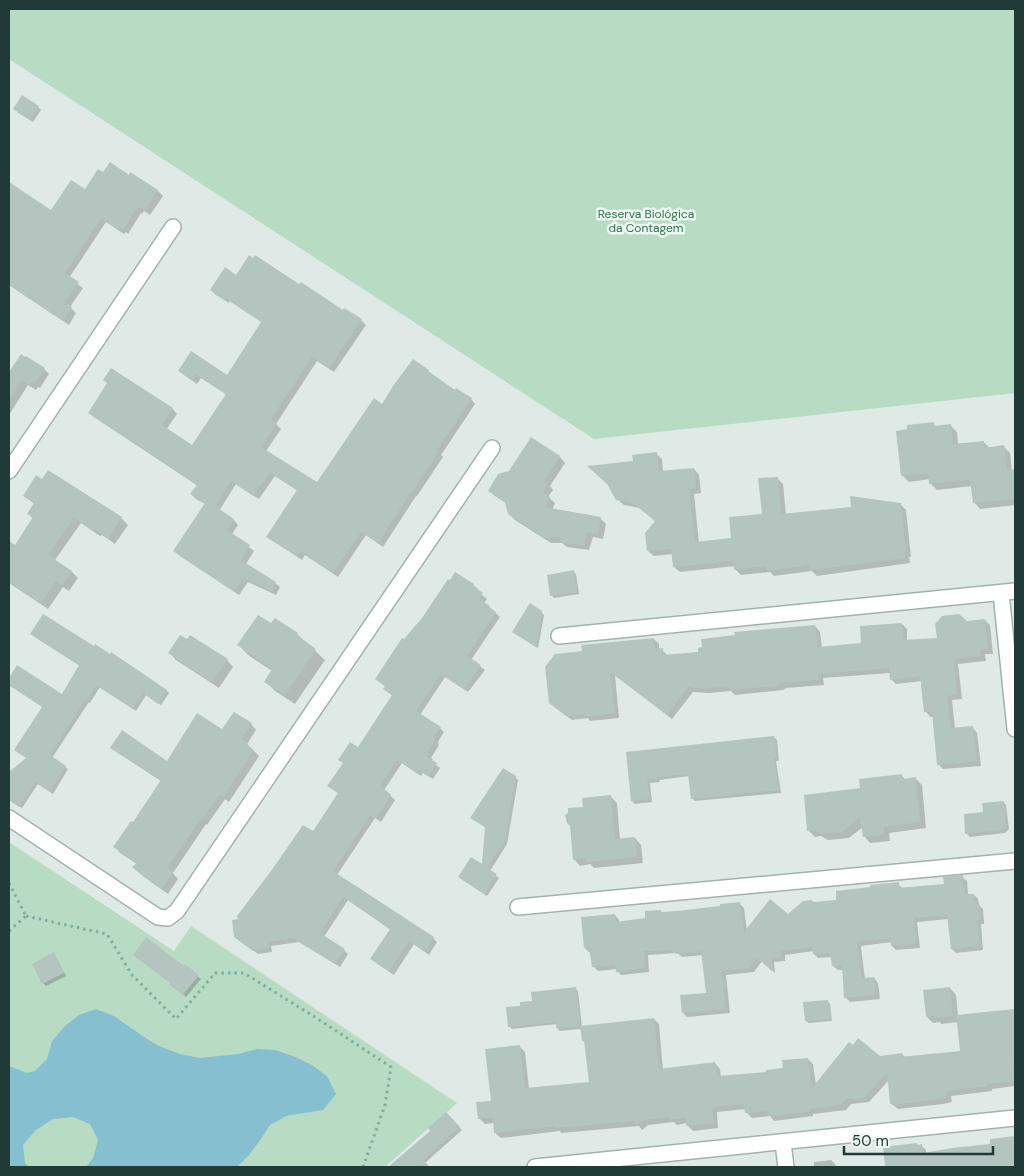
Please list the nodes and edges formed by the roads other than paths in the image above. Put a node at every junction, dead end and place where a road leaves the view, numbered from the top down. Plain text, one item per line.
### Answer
1 (173, 227) dead end
2 (492, 448) dead end
3 (9, 471) edge
4 (1008, 592) edge
5 (560, 636) dead end
6 (1015, 729) edge
7 (9, 818) edge
8 (1015, 861) edge
9 (518, 907) dead end
10 (1015, 1118) edge
11 (783, 1143) junction
12 (535, 1167) edge
13 (786, 1167) edge

1 - 3 street
2 - 7 street
4 - 5 street
4 - 6 street
8 - 9 street
10 - 11 street
11 - 12 street
11 - 13 street

